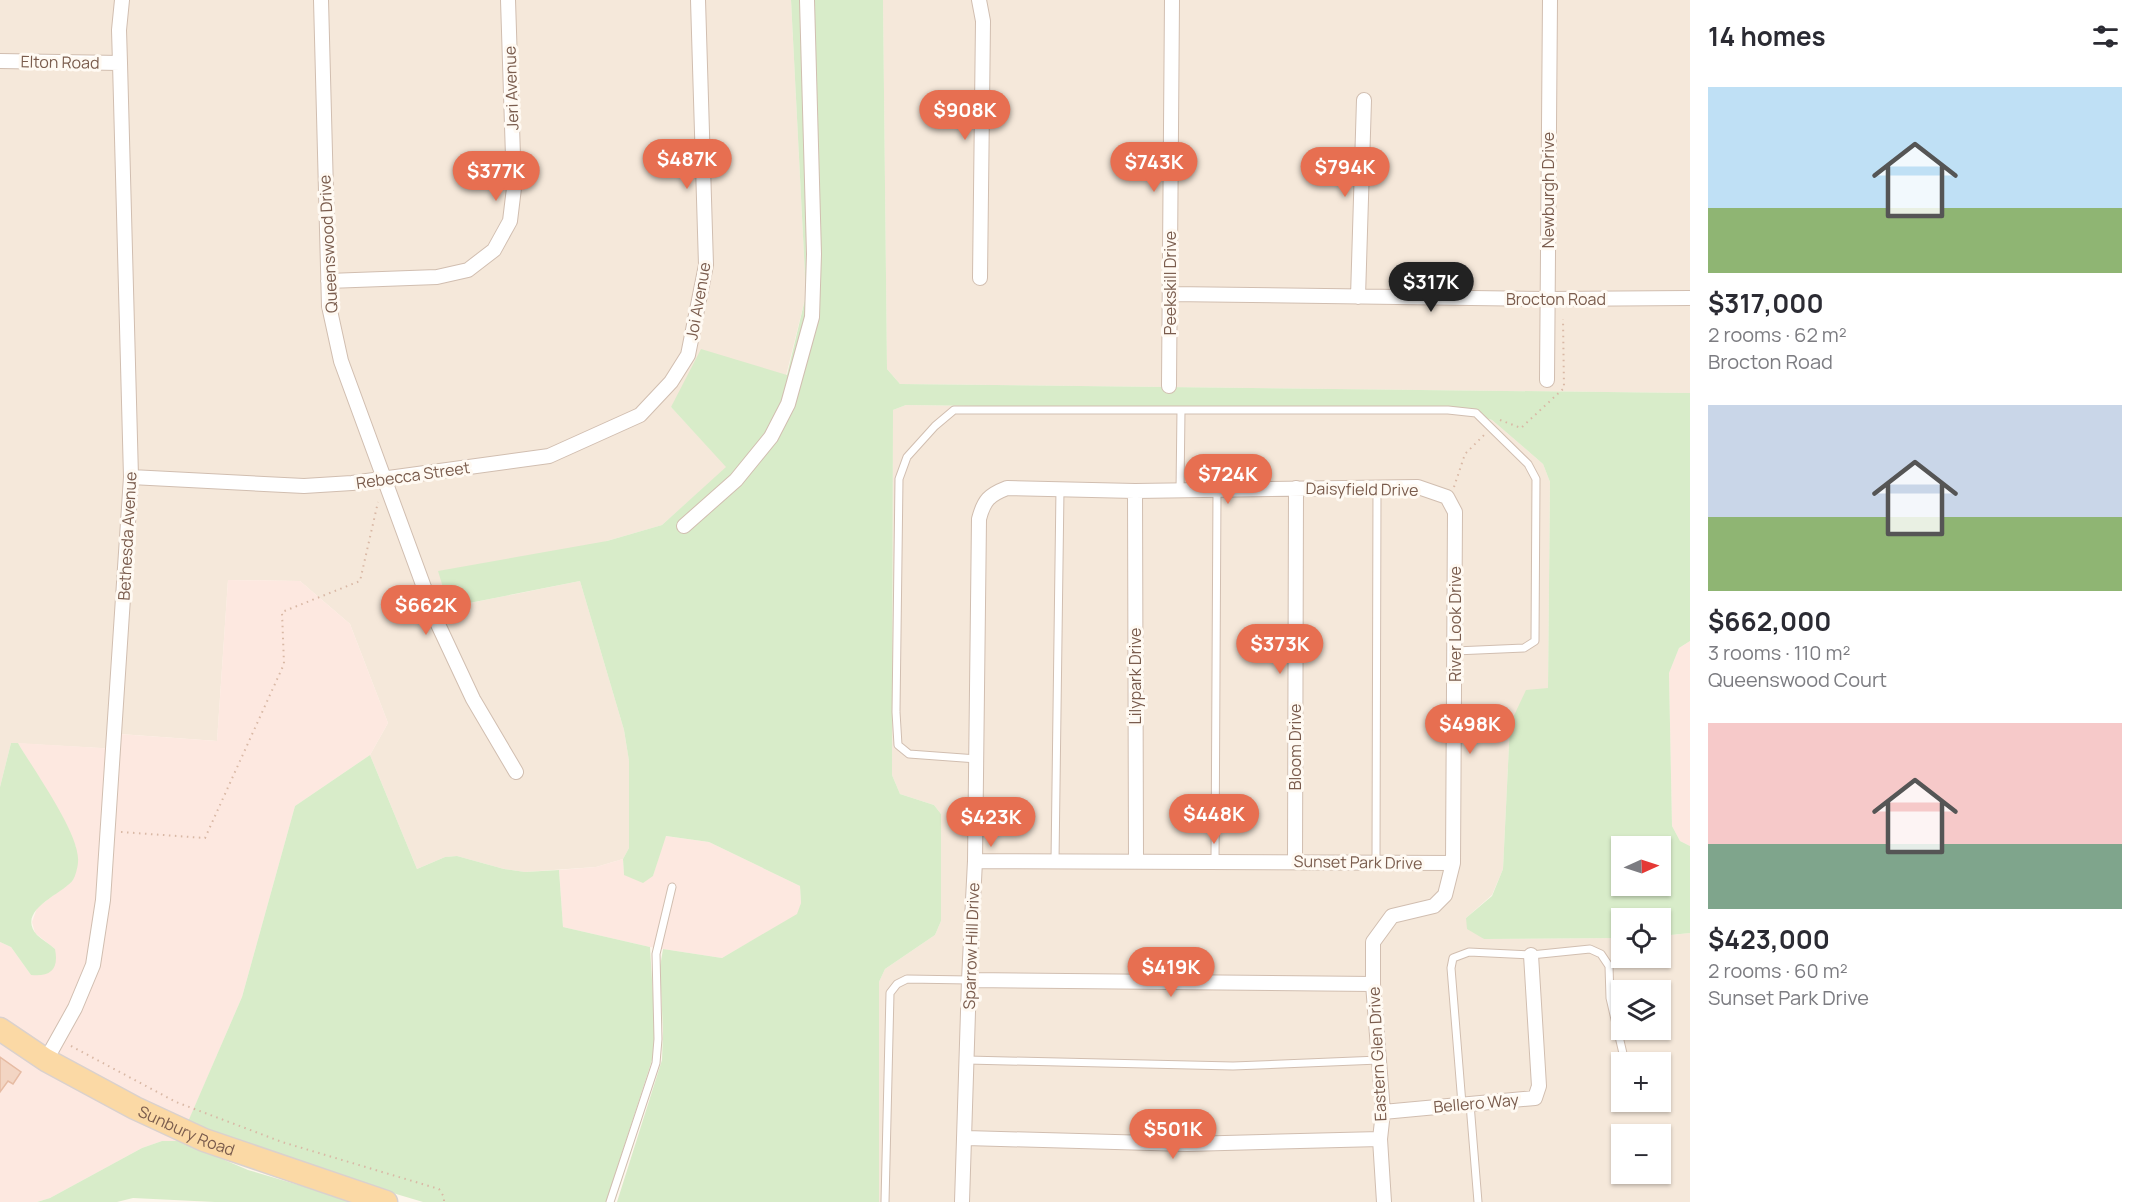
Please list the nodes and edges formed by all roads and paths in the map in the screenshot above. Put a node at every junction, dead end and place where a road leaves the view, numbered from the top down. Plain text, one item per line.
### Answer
1 (122, 0) edge
2 (321, 0) edge
3 (508, 0) edge
4 (698, 0) edge
5 (807, 0) edge
6 (978, 0) edge
7 (1172, 0) edge
8 (1550, 0) edge
9 (0, 62) edge
10 (120, 63) junction
11 (1364, 100) dead end
12 (980, 278) dead end
13 (328, 281) junction
14 (1170, 294) junction
15 (1358, 297) junction
16 (1690, 298) edge
17 (1547, 299) junction
18 (1562, 299) junction
19 (1547, 380) dead end
20 (671, 382) joint
21 (1169, 386) dead end
22 (1181, 410) junction
23 (1491, 428) junction
24 (131, 477) junction
25 (383, 479) junction
26 (1007, 488) joint
27 (1296, 488) junction
28 (1377, 488) junction
29 (1060, 489) junction
30 (1180, 490) junction
31 (1217, 490) junction
32 (1135, 491) junction
33 (1447, 497) junction
34 (684, 526) dead end
35 (1455, 651) junction
36 (977, 759) junction
37 (516, 772) dead end
38 (107, 831) junction
39 (1136, 860) junction
40 (975, 861) junction
41 (1055, 861) junction
42 (1215, 861) junction
43 (1295, 861) junction
44 (1376, 862) junction
45 (1453, 863) junction
46 (672, 887) dead end
47 (1373, 942) joint
48 (1532, 955) junction
49 (969, 980) junction
50 (1373, 984) junction
51 (0, 1029) edge
52 (58, 1039) junction
53 (1623, 1052) edge
54 (46, 1060) junction
55 (967, 1060) junction
56 (1379, 1060) junction
57 (1466, 1104) junction
58 (1383, 1112) junction
59 (966, 1138) junction
60 (1380, 1139) junction
61 (386, 1202) edge
62 (444, 1202) edge
63 (609, 1202) edge
64 (885, 1202) edge
65 (963, 1202) edge
66 (1384, 1202) edge
67 (1478, 1202) edge

1 - 10 street, Bethesda Avenue
2 - 13 street, Queenswood Drive
3 - 13 street, Jeri Avenue
4 - 20 street, Joi Avenue
5 - 34 street
6 - 12 street
7 - 14 street, Peekskill Drive
8 - 17 street, Newburgh Drive
9 - 10 street, Elton Road
10 - 24 street, Bethesda Avenue
11 - 15 street
13 - 25 street, Queenswood Drive
14 - 15 street, Brocton Road
14 - 21 street, Peekskill Drive
15 - 17 street, Brocton Road
16 - 18 street, Brocton Road
17 - 18 street, Brocton Road
17 - 19 street, Newburgh Drive
18 - 23 path
20 - 25 street, Rebecca Street
22 - 23 lane
22 - 30 lane
22 - 36 lane
23 - 33 path
23 - 35 lane
24 - 25 street, Rebecca Street
24 - 38 street, Bethesda Avenue
25 - 37 street, Queenswood Drive
25 - 38 path
26 - 29 street, Daisyfield Drive
26 - 36 street, Sparrow Hill Drive
27 - 28 street, Daisyfield Drive
27 - 31 street, Daisyfield Drive
27 - 43 street, Bloom Drive
28 - 33 street, Daisyfield Drive
28 - 44 lane
29 - 32 street, Daisyfield Drive
29 - 41 lane
30 - 31 street, Daisyfield Drive
30 - 32 street, Daisyfield Drive
31 - 42 lane
32 - 39 street, Lilypark Drive
33 - 35 street, River Look Drive
35 - 45 street, River Look Drive
36 - 40 street, Sparrow Hill Drive
38 - 52 street, Bethesda Avenue
39 - 41 street, Sunset Park Drive
39 - 42 street, Sunset Park Drive
40 - 41 street, Sunset Park Drive
40 - 49 street, Sparrow Hill Drive
42 - 43 street, Sunset Park Drive
43 - 44 street, Sunset Park Drive
44 - 45 street, Sunset Park Drive
45 - 47 street, River Look Drive
46 - 63 lane
47 - 50 street, Eastern Glen Drive
48 - 53 lane
48 - 57 street, Bellero Way
48 - 57 lane
49 - 50 street
49 - 55 street, Sparrow Hill Drive
49 - 64 lane
50 - 56 street, Eastern Glen Drive
51 - 54 main road, Sunbury Road
52 - 54 street, Bethesda Avenue
52 - 62 path
54 - 61 main road, Sunbury Road
55 - 56 lane
55 - 59 street, Sparrow Hill Drive
56 - 58 street, Eastern Glen Drive
57 - 58 street, Bellero Way
57 - 67 lane
58 - 60 street, Eastern Glen Drive
59 - 60 street
59 - 65 street, Sparrow Hill Drive
60 - 66 street, Eastern Glen Drive

